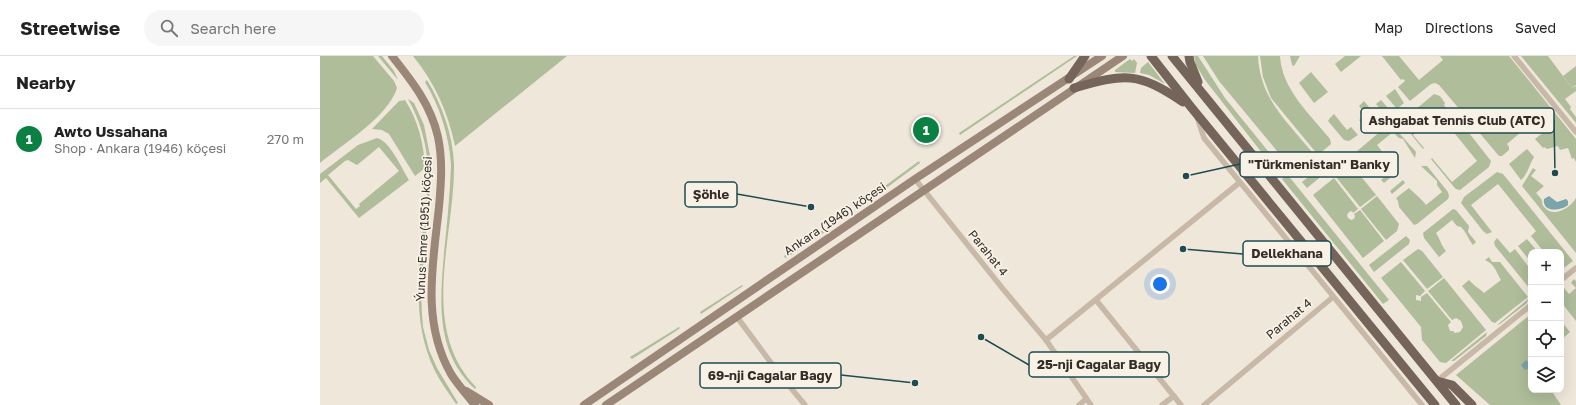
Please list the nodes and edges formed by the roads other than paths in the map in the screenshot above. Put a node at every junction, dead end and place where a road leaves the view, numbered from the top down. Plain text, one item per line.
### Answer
1 (392, 56) edge
2 (1085, 56) edge
3 (1102, 56) edge
4 (1123, 56) edge
5 (1151, 56) edge
6 (1172, 56) edge
7 (1189, 56) edge
8 (1514, 56) edge
9 (1069, 79) junction
10 (1074, 88) junction
11 (1202, 92) junction
12 (1193, 110) junction
13 (1576, 132) edge
14 (915, 179) junction
15 (1239, 183) junction
16 (924, 191) junction
17 (1576, 268) edge
18 (1564, 278) edge
19 (1333, 297) junction
20 (1096, 300) junction
21 (1528, 307) edge
22 (737, 317) junction
23 (1046, 340) junction
24 (1414, 380) junction
25 (1437, 381) junction
26 (460, 388) junction
27 (1174, 396) junction
28 (1086, 399) junction
29 (467, 405) edge
30 (475, 405) edge
31 (489, 405) edge
32 (584, 405) edge
33 (606, 405) edge
34 (805, 405) edge
35 (1079, 405) edge
36 (1091, 405) edge
37 (1162, 405) edge
38 (1181, 405) edge
39 (1204, 405) edge
40 (1422, 405) edge
41 (1426, 405) edge
42 (1435, 405) edge
43 (1456, 405) edge
44 (1472, 405) edge

1 - 26 main road, Ýunus Emre (1951) köçesi
2 - 9 main road
3 - 9 main road, Ankara (1946) köçesi
4 - 10 main road
5 - 12 main road
6 - 11 main road
7 - 11 main road
8 - 13 street
9 - 14 main road, Ankara (1946) köçesi
10 - 12 main road
10 - 16 main road
11 - 25 main road
12 - 15 street
12 - 24 main road
14 - 16 street, Parahat 4
14 - 32 main road, Ankara (1946) köçesi
15 - 19 street
15 - 20 street
16 - 22 main road
16 - 23 street, Parahat 4
17 - 18 street
19 - 39 street, Parahat 4
19 - 40 street
20 - 23 street
20 - 27 street
21 - 25 street
22 - 33 main road
22 - 34 street
23 - 28 street, Parahat 4
24 - 41 main road
24 - 42 main road
25 - 43 main road
25 - 44 main road
26 - 29 main road
26 - 30 main road, Ýunus Emre (1951) köçesi
26 - 31 main road
27 - 37 street
27 - 38 street
28 - 35 street
28 - 36 street, Parahat 4

